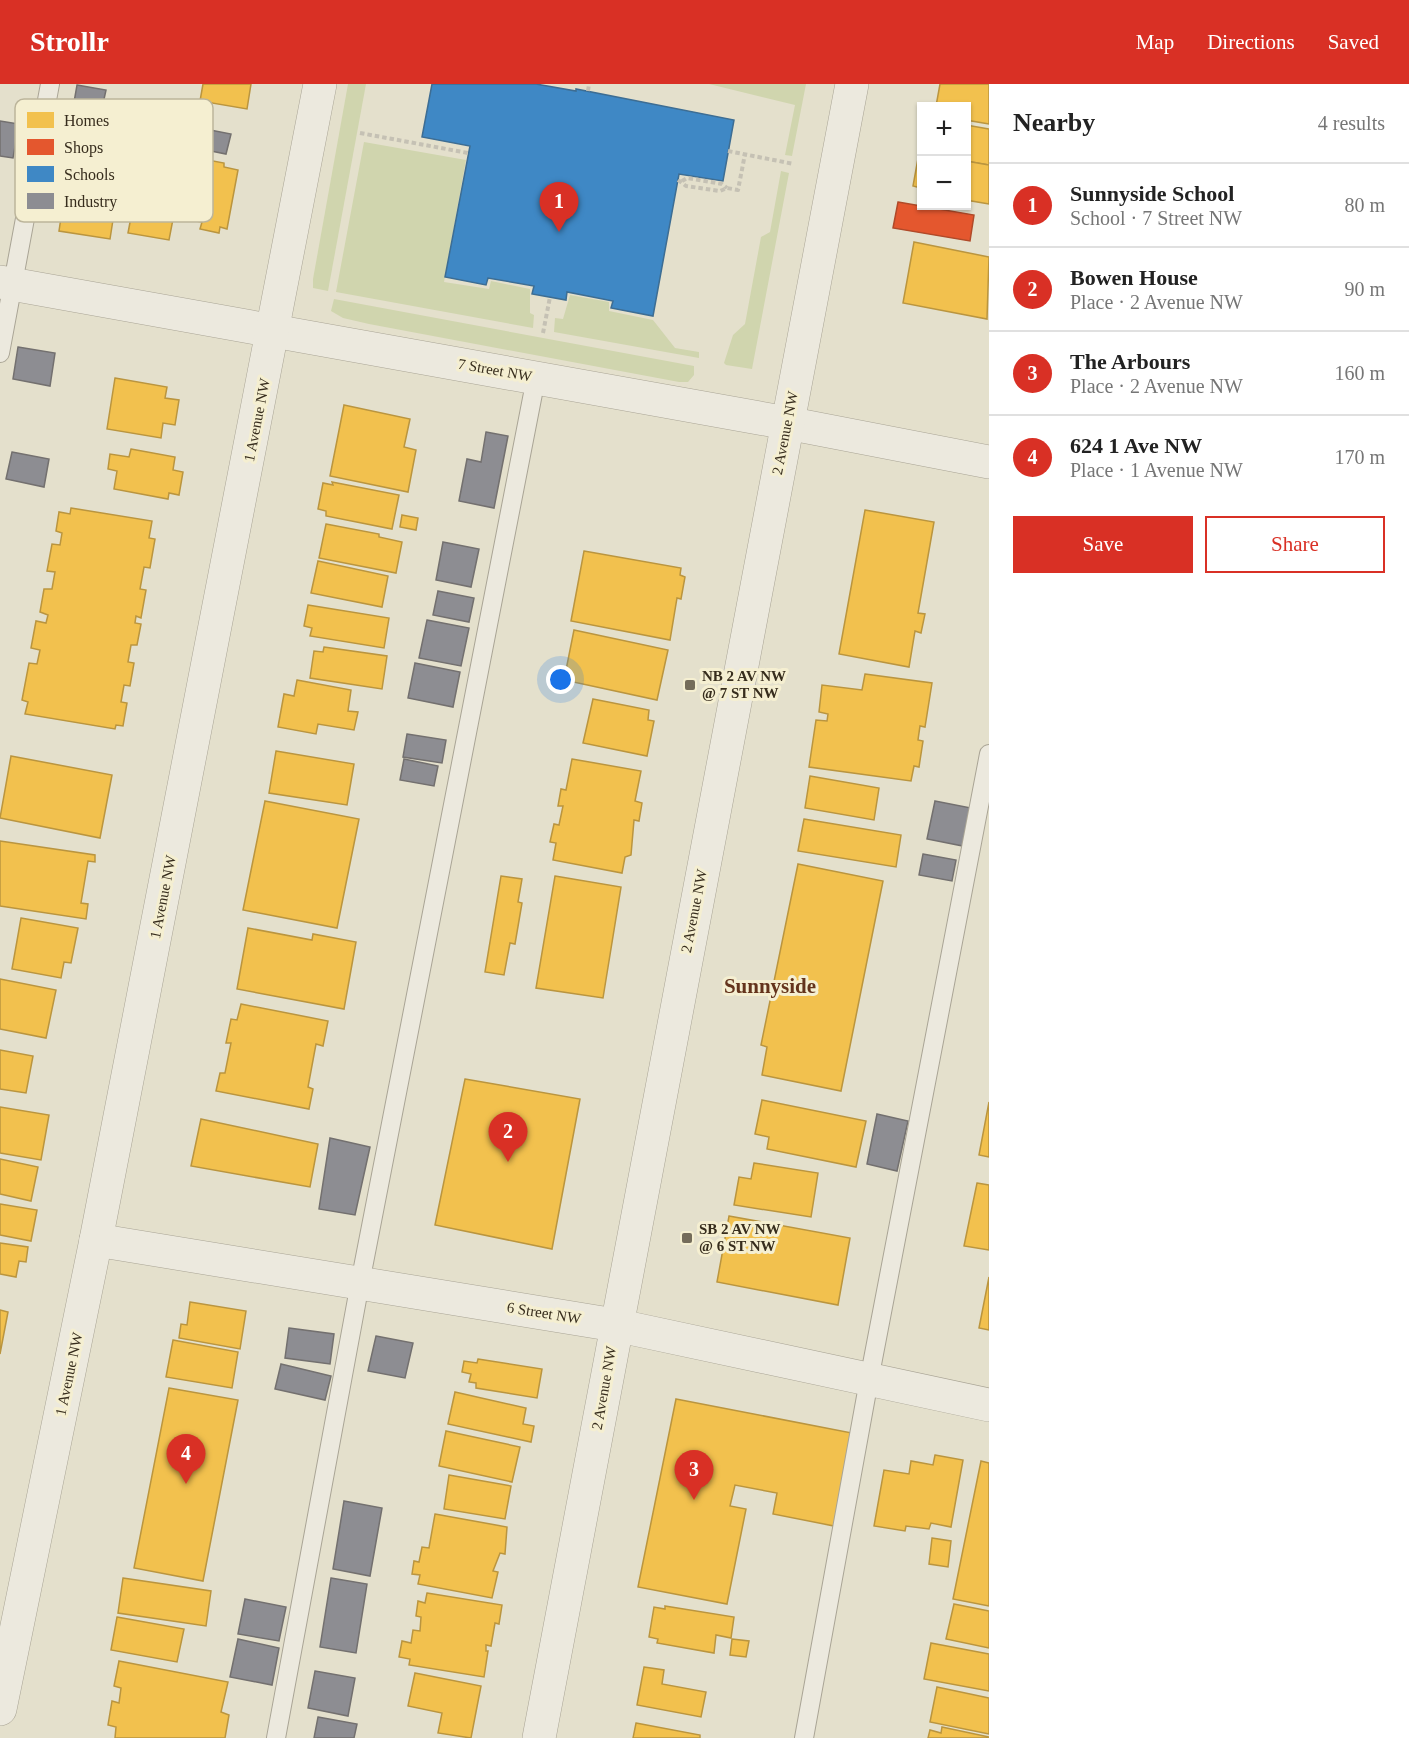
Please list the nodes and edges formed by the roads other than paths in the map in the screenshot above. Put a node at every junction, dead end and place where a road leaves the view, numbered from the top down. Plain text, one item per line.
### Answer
1 (50, 84) edge
2 (320, 84) edge
3 (852, 84) edge
4 (47, 99) edge
5 (20, 222) edge
6 (7, 283) edge
7 (274, 331) junction
8 (0, 353) edge
9 (536, 378) junction
10 (787, 423) junction
11 (989, 462) edge
12 (989, 754) edge
13 (96, 1240) junction
14 (360, 1283) junction
15 (615, 1325) junction
16 (869, 1380) junction
17 (989, 1405) edge
18 (0, 1709) edge
19 (276, 1738) edge
20 (539, 1738) edge
21 (804, 1738) edge

1 - 4 lane
2 - 7 street, 1 Avenue NW
3 - 10 street, 2 Avenue NW
5 - 6 lane
6 - 7 street, 7 Street NW
6 - 8 lane
7 - 9 street, 7 Street NW
7 - 13 street, 1 Avenue NW
9 - 10 street, 7 Street NW
9 - 14 lane
10 - 11 street, 7 Street NW
10 - 15 street, 2 Avenue NW
12 - 16 lane
13 - 14 street, 6 Street NW
13 - 18 street, 1 Avenue NW
14 - 15 street, 6 Street NW
14 - 19 lane
15 - 16 street, 6 Street NW
15 - 20 street, 2 Avenue NW
16 - 17 street, 6 Street NW
16 - 21 lane

